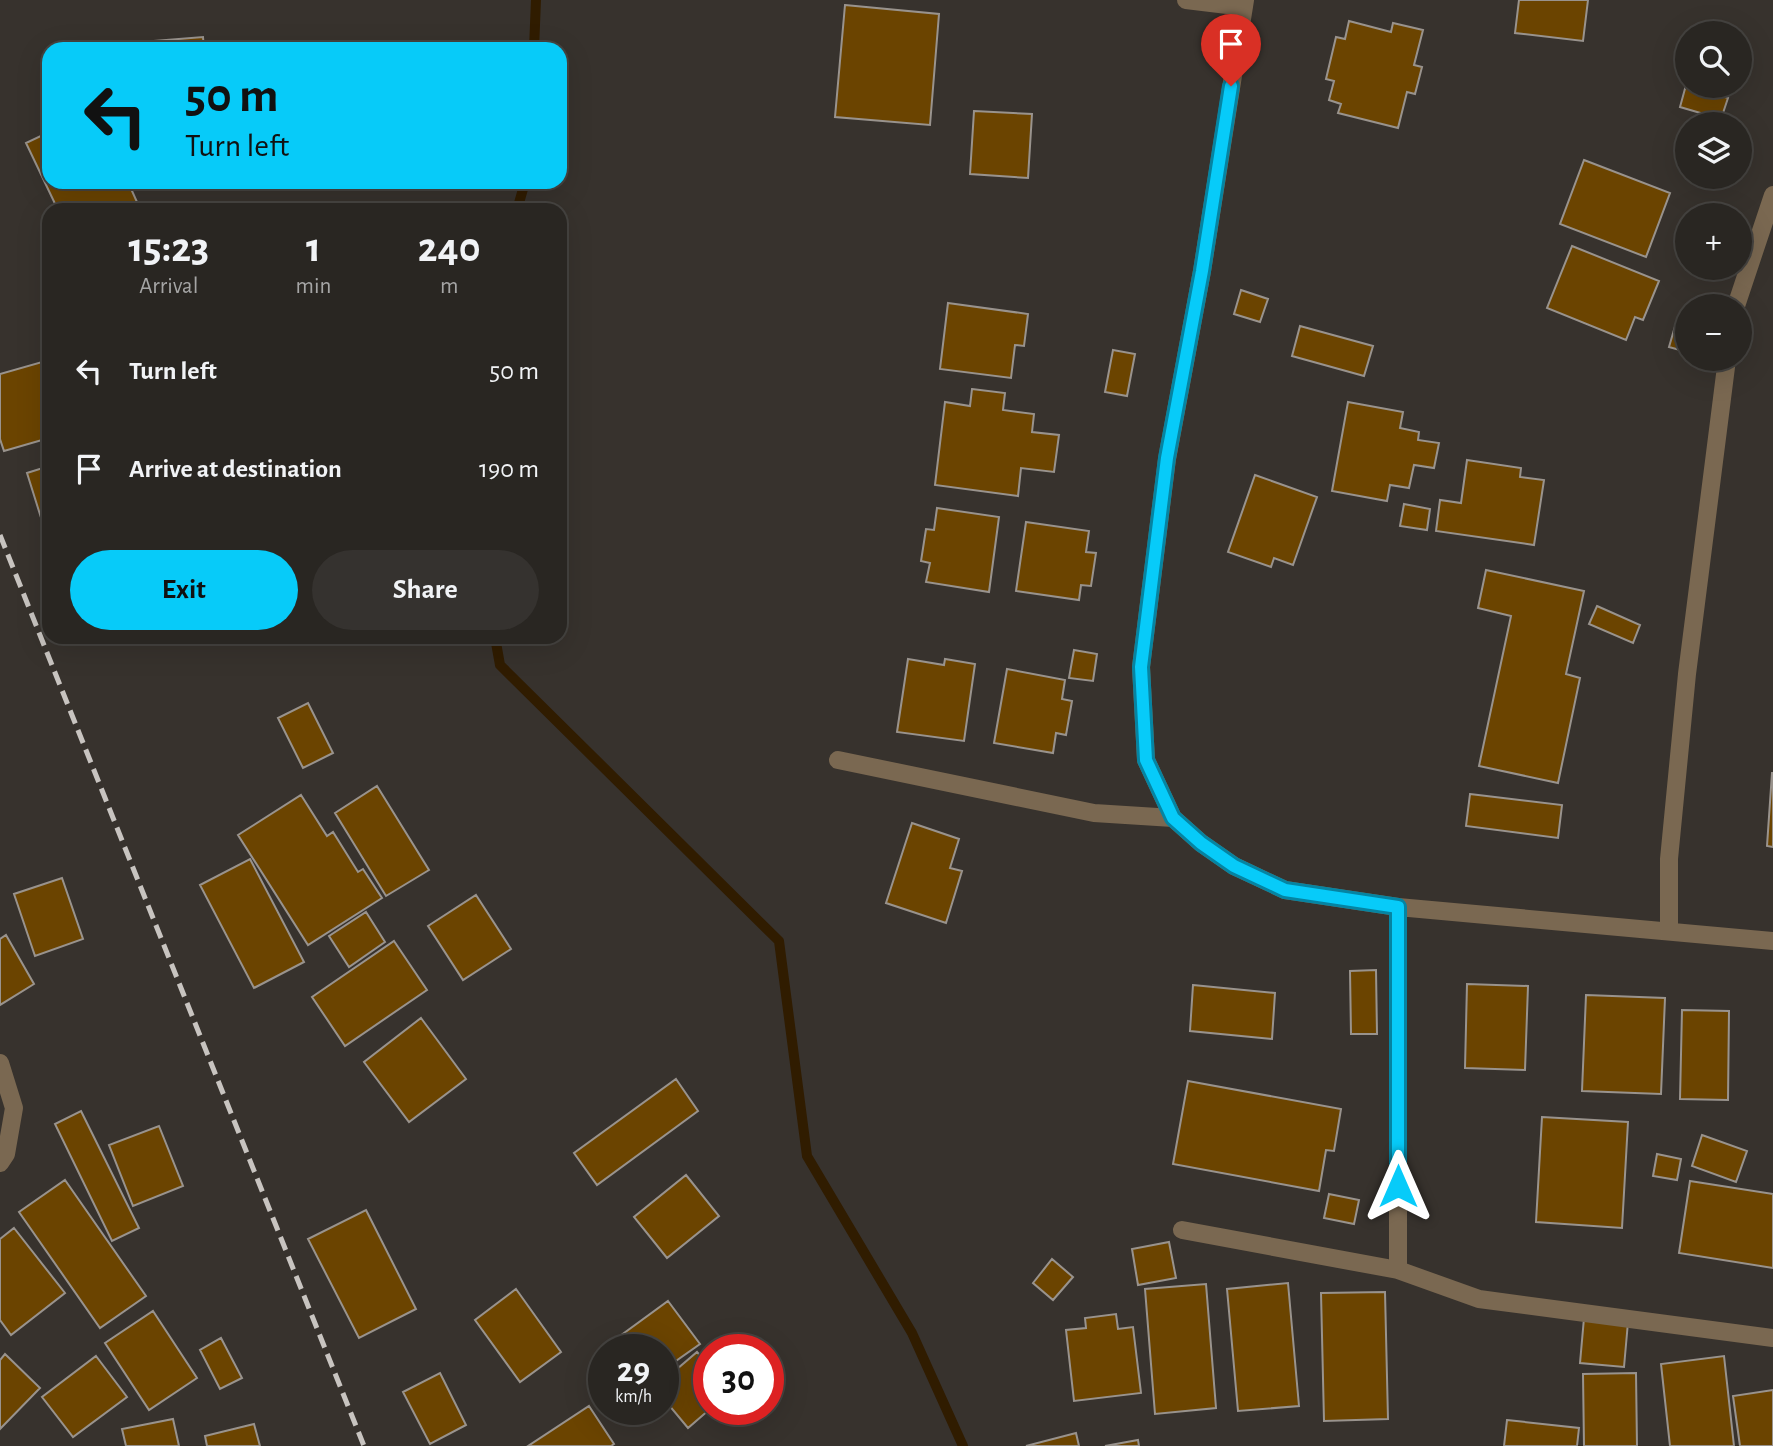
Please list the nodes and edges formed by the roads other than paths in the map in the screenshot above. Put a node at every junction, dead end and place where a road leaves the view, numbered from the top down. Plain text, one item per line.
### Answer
1 (1186, 0) edge
2 (1244, 4) edge
3 (1773, 195) edge
4 (1740, 294) edge
5 (1726, 371) edge
6 (838, 760) dead end
7 (1173, 818) junction
8 (1398, 907) junction
9 (1669, 931) junction
10 (1773, 941) edge
11 (0, 1063) edge
12 (0, 1163) edge
13 (1182, 1230) dead end
14 (1398, 1270) junction
15 (1773, 1338) edge

1 - 2 street
2 - 7 street
3 - 4 street
5 - 9 street
6 - 7 street
7 - 8 street
8 - 9 street
8 - 14 street
9 - 10 street
11 - 12 street
13 - 14 street
14 - 15 street

